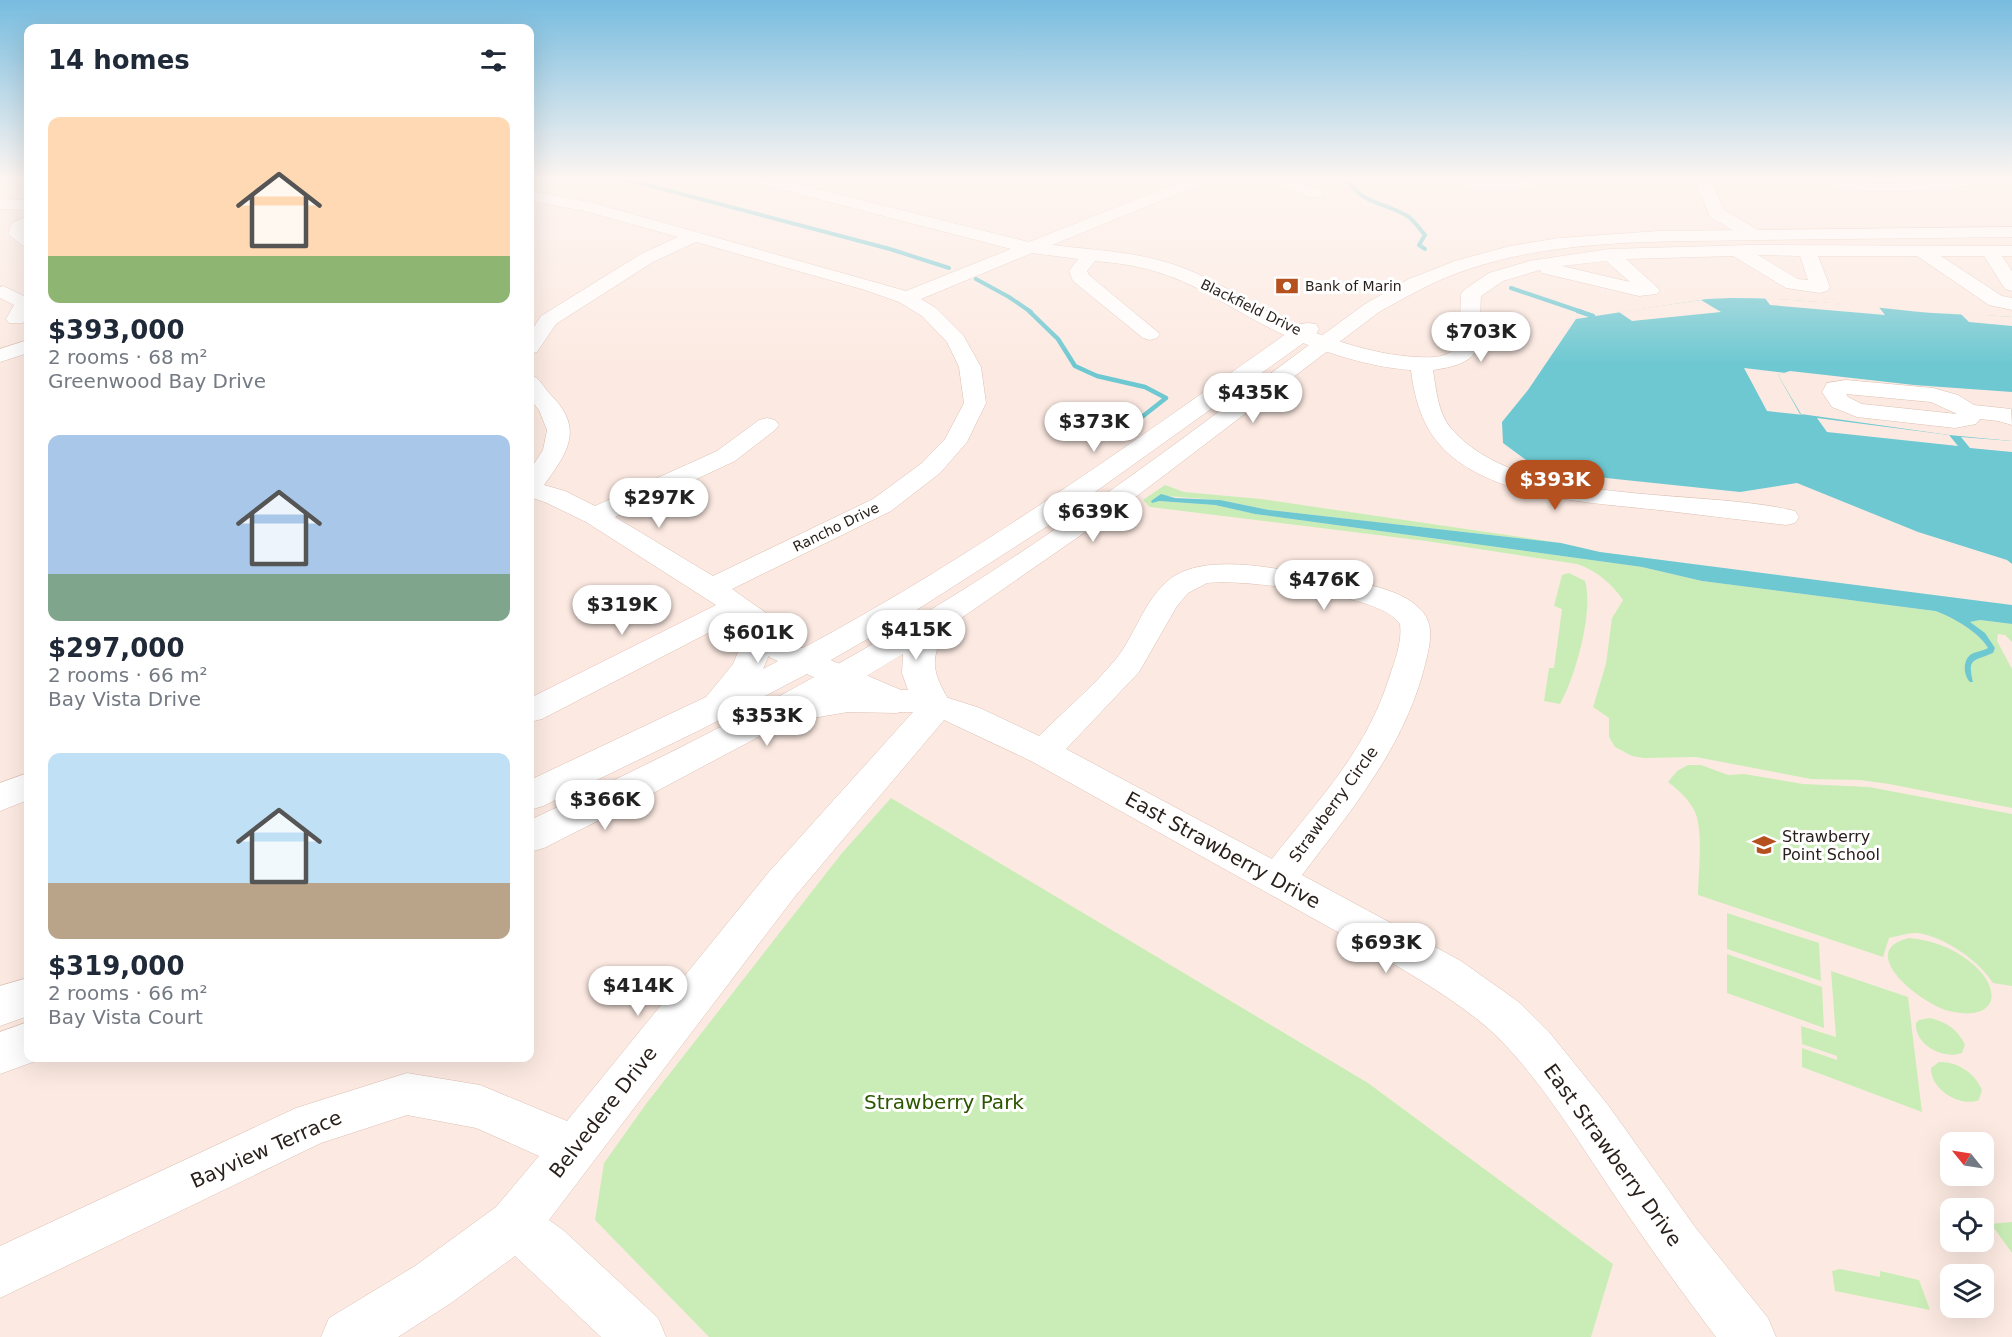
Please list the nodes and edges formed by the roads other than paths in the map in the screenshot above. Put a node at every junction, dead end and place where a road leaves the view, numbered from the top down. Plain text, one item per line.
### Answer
1 (686, 240) edge
2 (705, 240) edge
3 (1001, 240) edge
4 (1050, 240) edge
5 (1511, 240) edge
6 (1594, 240) edge
7 (1031, 248) junction
8 (1737, 250) junction
9 (1807, 250) junction
10 (1922, 251) junction
11 (1989, 251) junction
12 (2012, 251) edge
13 (1609, 254) junction
14 (1090, 255) junction
15 (1536, 267) junction
16 (1393, 275) dead end
17 (2012, 285) edge
18 (3, 292) dead end
19 (906, 298) junction
20 (2012, 303) edge
21 (15, 319) edge
22 (539, 319) edge
23 (1317, 332) junction
24 (1150, 334) dead end
25 (534, 335) edge
26 (24, 347) edge
27 (0, 356) edge
28 (1421, 365) junction
29 (534, 392) edge
30 (1968, 411) junction
31 (2009, 414) edge
32 (767, 425) dead end
33 (534, 482) edge
34 (534, 489) edge
35 (595, 516) junction
36 (1786, 517) dead end
37 (712, 588) junction
38 (956, 608) junction
39 (749, 615) junction
40 (833, 662) junction
41 (919, 703) junction
42 (534, 709) edge
43 (708, 711) junction
44 (735, 734) junction
45 (1043, 752) junction
46 (24, 788) edge
47 (534, 794) edge
48 (0, 798) edge
49 (534, 835) edge
50 (1277, 880) junction
51 (24, 998) edge
52 (0, 1006) edge
53 (24, 1044) edge
54 (0, 1053) edge
55 (576, 1147) junction
56 (514, 1225) junction
57 (0, 1272) edge
58 (348, 1337) edge
59 (639, 1337) edge
60 (1749, 1337) edge

1 - 22 street
2 - 19 street, Rancho Drive
3 - 7 street, Blackfield Drive
4 - 7 street
5 - 16 main road
6 - 23 main road
7 - 14 street, Blackfield Drive
7 - 19 street
8 - 9 street
8 - 9 street
8 - 13 street
9 - 10 street
10 - 11 street
10 - 20 street
11 - 12 street
11 - 17 street
13 - 15 street
13 - 15 street
14 - 23 street, Blackfield Drive
14 - 24 street
15 - 28 street, Blackfield Drive
18 - 21 street
19 - 37 street, Rancho Drive
22 - 25 street
23 - 28 street, Blackfield Drive
23 - 38 main road
23 - 40 main road
26 - 27 street
28 - 36 street
29 - 33 street
30 - 30 street
30 - 31 street
32 - 35 street
34 - 35 street, East Strawberry Drive
35 - 37 street, East Strawberry Drive
37 - 39 street, East Strawberry Drive
38 - 40 main road
38 - 41 main road
39 - 40 street, East Strawberry Drive
39 - 42 street
39 - 43 main road
40 - 41 street, East Strawberry Drive
40 - 43 main road
40 - 44 main road
41 - 44 main road
41 - 45 street, East Strawberry Drive
41 - 55 street, Belvedere Drive
43 - 47 main road
44 - 49 main road
45 - 50 street, East Strawberry Drive
45 - 50 street, Strawberry Circle
46 - 48 street
50 - 60 street, East Strawberry Drive
51 - 52 main road
53 - 54 main road
55 - 56 street, Belvedere Drive
55 - 57 street, Bayview Terrace
56 - 58 street, Belvedere Drive
56 - 59 street

